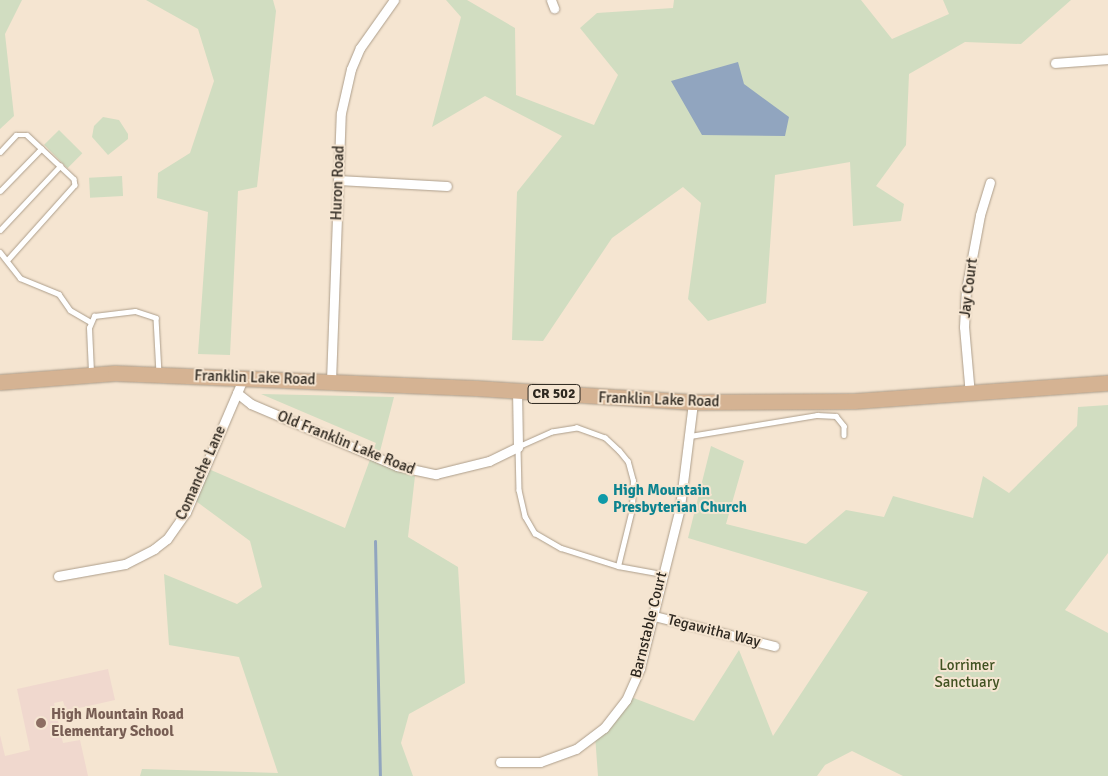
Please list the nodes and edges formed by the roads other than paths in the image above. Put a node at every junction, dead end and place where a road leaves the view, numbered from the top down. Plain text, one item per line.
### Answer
1 (394, 0) edge
2 (1108, 59) edge
3 (1054, 63) dead end
4 (41, 149) junction
5 (0, 152) edge
6 (60, 166) junction
7 (338, 180) junction
8 (990, 183) dead end
9 (447, 186) dead end
10 (0, 191) edge
11 (0, 230) edge
12 (0, 252) edge
13 (8, 260) junction
14 (91, 322) junction
15 (91, 374) junction
16 (159, 375) junction
17 (331, 381) junction
18 (0, 382) edge
19 (1108, 383) edge
20 (240, 386) junction
21 (517, 390) junction
22 (970, 394) junction
23 (693, 402) junction
24 (844, 434) dead end
25 (690, 436) junction
26 (518, 447) junction
27 (618, 566) junction
28 (662, 574) junction
29 (58, 576) dead end
30 (654, 616) junction
31 (774, 646) dead end
32 (500, 762) dead end

1 - 7 street, Huron Road
2 - 3 street
4 - 5 lane
4 - 6 lane
4 - 10 lane
6 - 11 lane
6 - 13 lane
7 - 9 street
7 - 17 street, Huron Road
8 - 22 street, Jay Court
12 - 13 lane
13 - 14 lane
14 - 15 lane
14 - 16 lane
15 - 16 main road, Franklin Lake Road / CR 502
15 - 18 main road, Franklin Lake Road / CR 502
16 - 20 main road, Franklin Lake Road / CR 502
17 - 20 main road, Franklin Lake Road / CR 502
17 - 21 main road, Franklin Lake Road / CR 502
19 - 22 main road, Franklin Lake Road / CR 502
20 - 26 street, Old Franklin Lake Road
20 - 29 street, Comanche Lane
21 - 23 main road, Franklin Lake Road / CR 502
21 - 26 street
22 - 23 main road, Franklin Lake Road / CR 502
23 - 25 street, Barnstable Court
24 - 25 lane
25 - 28 street, Barnstable Court
26 - 27 lane
26 - 27 lane
27 - 28 lane
28 - 30 street, Barnstable Court
30 - 31 street, Tegawitha Way
30 - 32 street, Barnstable Court

